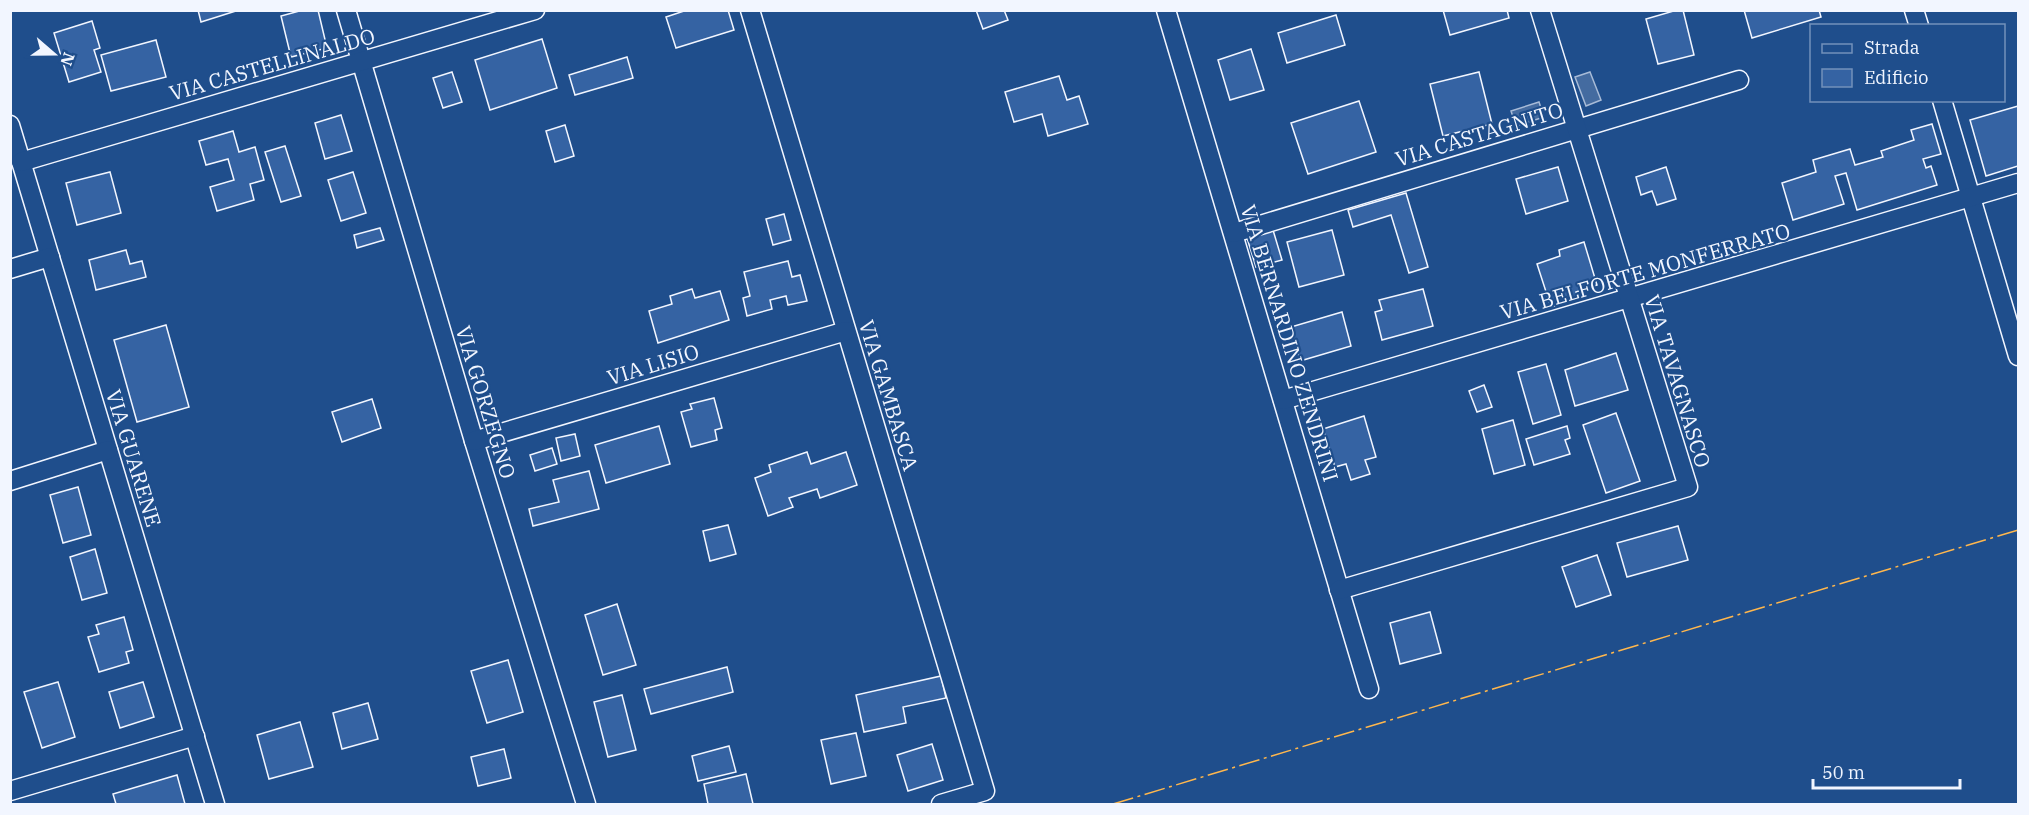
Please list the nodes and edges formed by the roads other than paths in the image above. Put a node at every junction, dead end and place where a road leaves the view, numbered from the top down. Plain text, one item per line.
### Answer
1 (346, 10) edge
2 (535, 10) edge
3 (750, 10) edge
4 (1166, 10) edge
5 (1540, 10) edge
6 (362, 61) junction
7 (1738, 80) dead end
8 (1943, 102) edge
9 (10, 125) edge
10 (1576, 128) junction
11 (21, 162) junction
12 (2019, 183) edge
13 (1972, 197) junction
14 (1234, 233) junction
15 (50, 257) junction
16 (10, 269) edge
17 (1629, 300) junction
18 (846, 331) junction
19 (2019, 356) edge
20 (1283, 400) junction
21 (474, 441) junction
22 (108, 450) junction
23 (10, 481) edge
24 (1339, 590) junction
25 (1369, 689) dead end
26 (195, 736) junction
27 (10, 791) edge
28 (215, 804) edge
29 (586, 804) edge
30 (941, 804) edge

1 - 6 street, VIA GORZEGNO
2 - 6 street, VIA CASTELLINALDO
3 - 18 street, VIA GAMBASCA
4 - 14 street, VIA BERNARDINO ZENDRINI
5 - 10 street, VIA TAVAGNASCO
6 - 11 street, VIA CASTELLINALDO
6 - 21 street, VIA GORZEGNO
7 - 10 street, VIA CASTAGNITO
8 - 13 street
9 - 11 street, VIA GUARENE
10 - 14 street, VIA CASTAGNITO
10 - 17 street, VIA TAVAGNASCO
11 - 15 street, VIA GUARENE
12 - 13 street, VIA BELFORTE MONFERRATO
13 - 17 street, VIA BELFORTE MONFERRATO
13 - 19 street
14 - 20 street, VIA BERNARDINO ZENDRINI
15 - 16 street
15 - 22 street, VIA GUARENE
17 - 20 street, VIA BELFORTE MONFERRATO
17 - 24 street, VIA TAVAGNASCO
18 - 21 street, VIA LISIO
18 - 30 street, VIA GAMBASCA
20 - 24 street, VIA BERNARDINO ZENDRINI
21 - 29 street, VIA GORZEGNO
22 - 23 street
22 - 26 street, VIA GUARENE
24 - 25 street, VIA BERNARDINO ZENDRINI
26 - 27 street
26 - 28 street, VIA GUARENE

